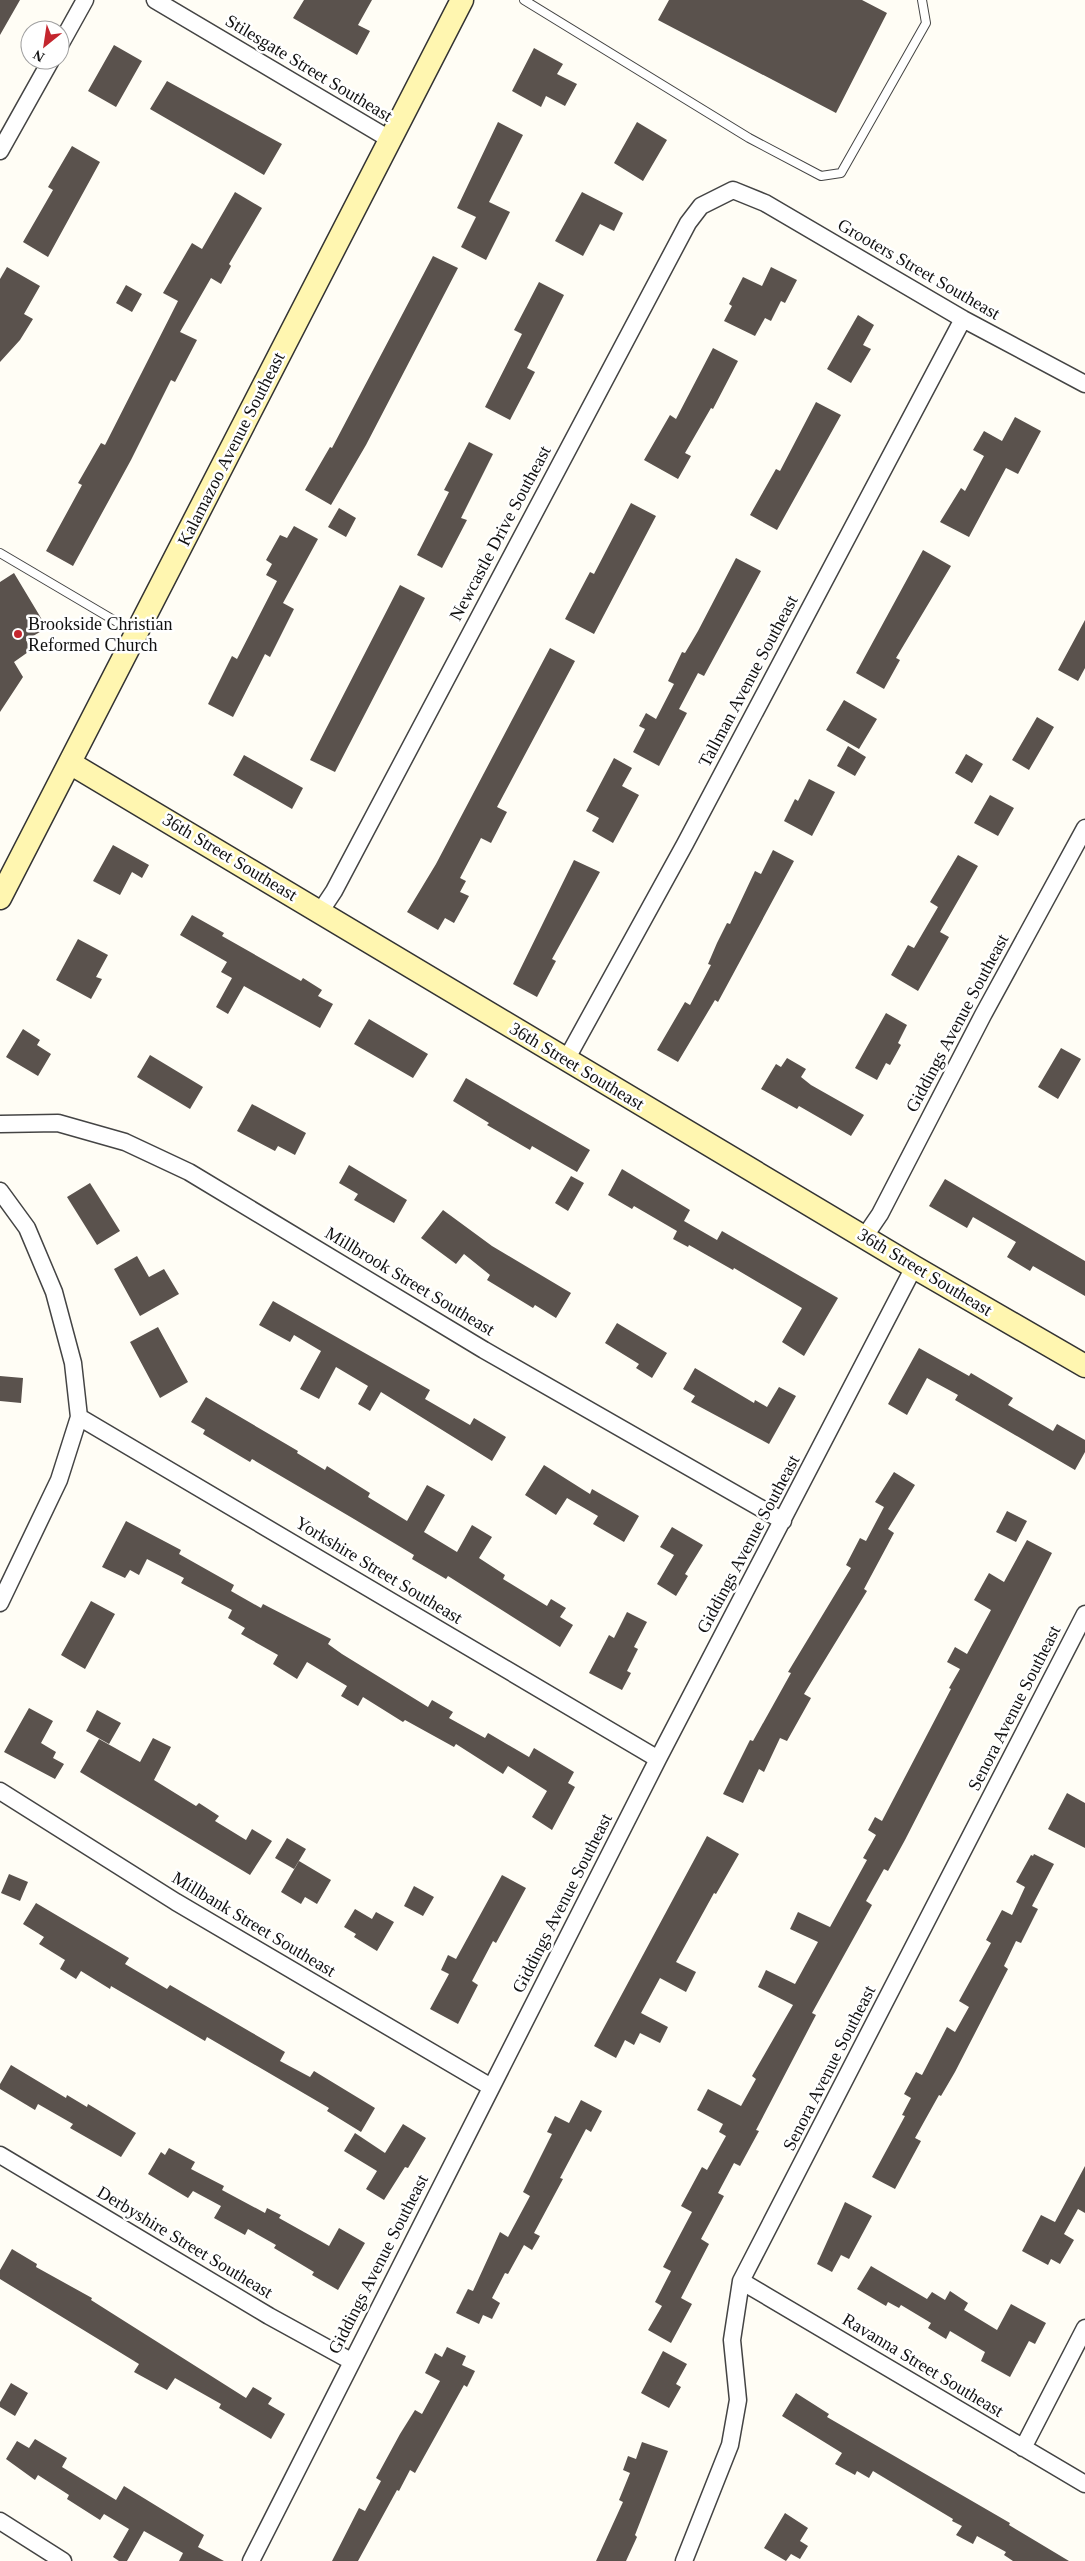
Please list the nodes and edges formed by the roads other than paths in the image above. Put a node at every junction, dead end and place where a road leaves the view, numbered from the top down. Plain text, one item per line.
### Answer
1 (85, 0) edge
2 (155, 0) edge
3 (462, 0) edge
4 (524, 0) edge
5 (922, 0) edge
6 (70, 27) edge
7 (45, 70) edge
8 (391, 140) junction
9 (0, 151) edge
10 (733, 190) joint
11 (963, 319) junction
12 (1085, 384) edge
13 (0, 553) edge
14 (138, 634) junction
15 (70, 764) junction
16 (1085, 828) edge
17 (0, 898) edge
18 (320, 912) junction
19 (566, 1060) junction
20 (0, 1124) edge
21 (0, 1192) edge
22 (865, 1236) junction
23 (914, 1267) junction
24 (1085, 1366) edge
25 (79, 1417) junction
26 (783, 1521) junction
27 (0, 1603) edge
28 (1085, 1614) edge
29 (658, 1759) junction
30 (0, 1791) edge
31 (491, 2087) junction
32 (0, 2155) edge
33 (741, 2281) junction
34 (1085, 2328) edge
35 (351, 2361) junction
36 (1024, 2448) junction
37 (1085, 2484) edge
38 (0, 2520) edge
39 (63, 2561) edge
40 (251, 2561) edge
41 (684, 2561) edge

1 - 6 street
2 - 8 street, Stilesgate Street Southeast
3 - 8 street, Kalamazoo Avenue Southeast
4 - 5 lane
7 - 9 street
8 - 14 street, Kalamazoo Avenue Southeast
10 - 11 street, Grooters Street Southeast
10 - 18 street, Newcastle Drive Southeast
11 - 12 street, Grooters Street Southeast
11 - 19 street, Tallman Avenue Southeast
13 - 14 lane
14 - 15 street, Kalamazoo Avenue Southeast
15 - 17 street, Kalamazoo Avenue Southeast
15 - 18 street, 36th Street Southeast
16 - 22 street, Giddings Avenue Southeast
18 - 19 street, 36th Street Southeast
19 - 22 street, 36th Street Southeast
20 - 26 street, Millbrook Street Southeast
21 - 25 street
22 - 23 street, 36th Street Southeast
23 - 24 street, 36th Street Southeast
23 - 26 street, Giddings Avenue Southeast
25 - 27 street
25 - 29 street, Yorkshire Street Southeast
26 - 29 street, Giddings Avenue Southeast
28 - 33 street, Senora Avenue Southeast
29 - 31 street, Giddings Avenue Southeast
30 - 31 street, Millbank Street Southeast
31 - 35 street, Giddings Avenue Southeast
32 - 35 street, Derbyshire Street Southeast
33 - 36 street, Ravanna Street Southeast
33 - 41 street, Senora Avenue Southeast
34 - 36 street
35 - 40 street, Giddings Avenue Southeast
36 - 37 street, Ravanna Street Southeast
38 - 39 street

